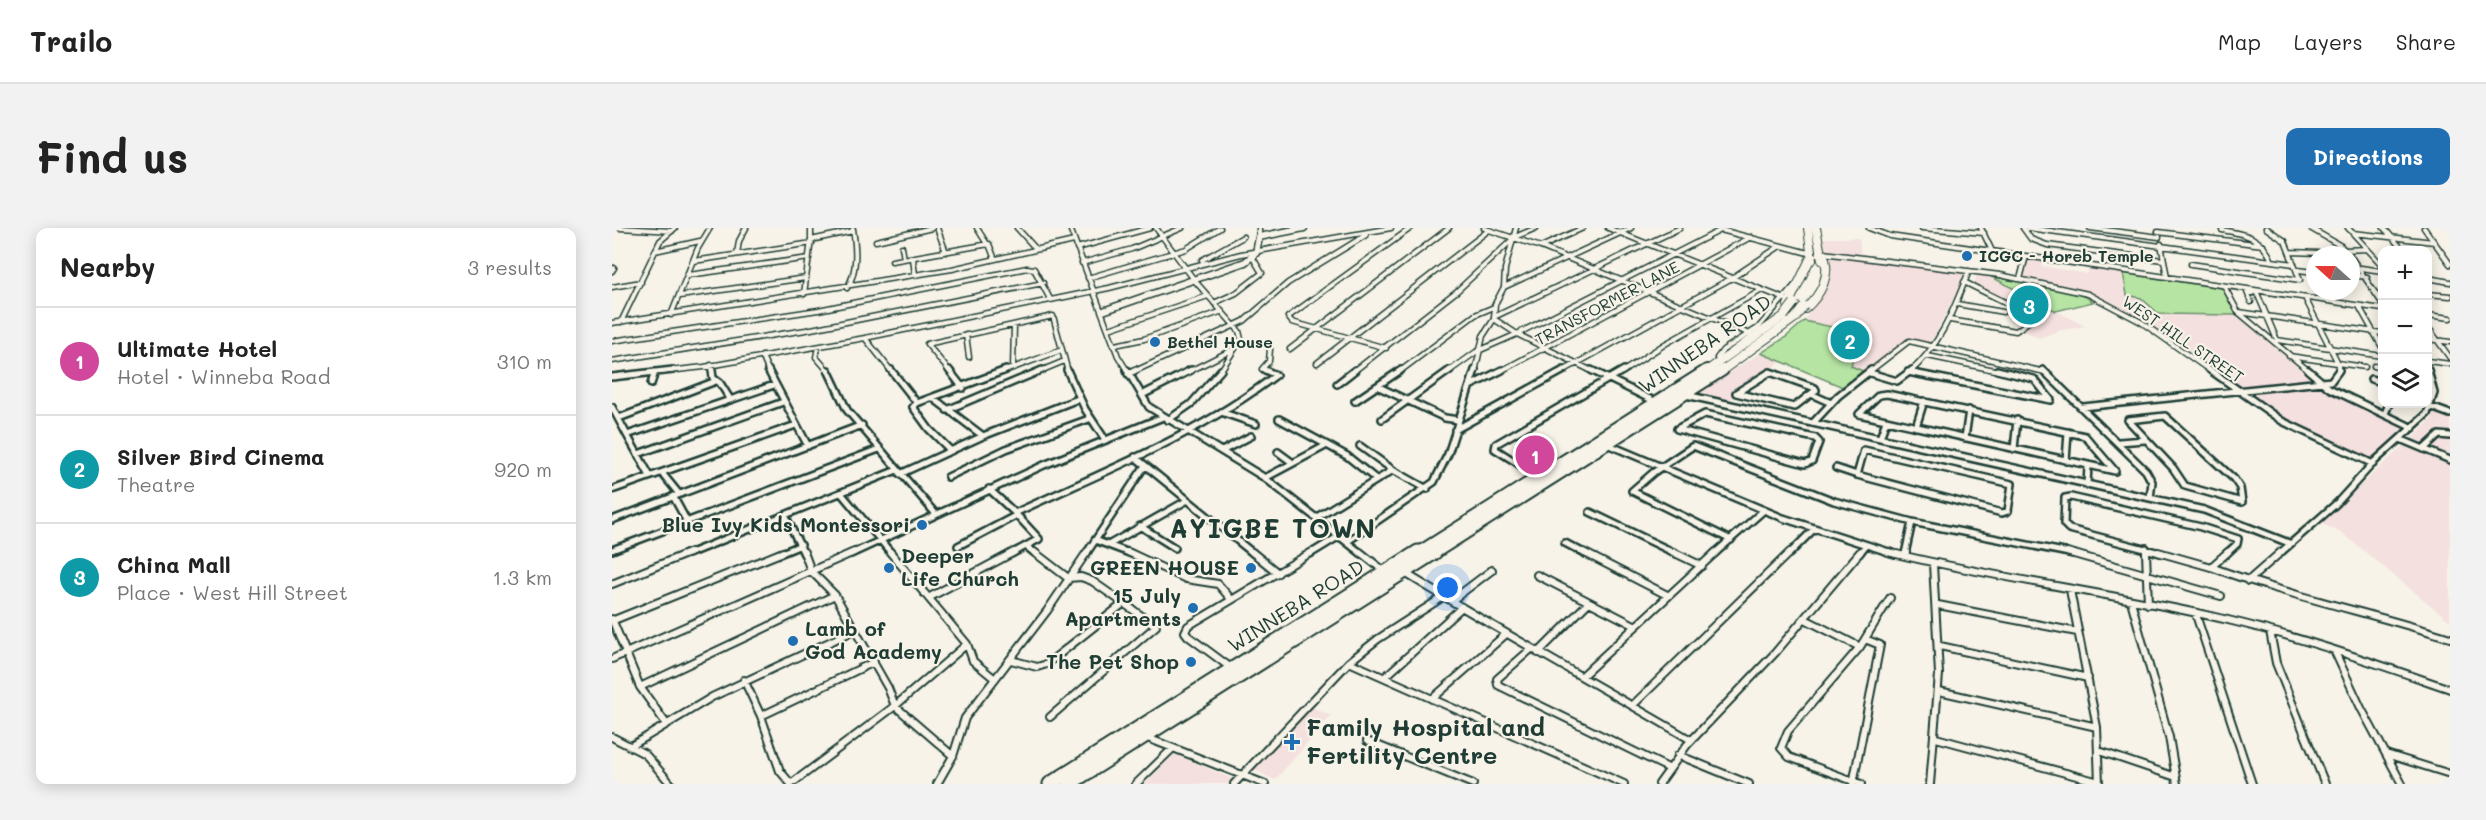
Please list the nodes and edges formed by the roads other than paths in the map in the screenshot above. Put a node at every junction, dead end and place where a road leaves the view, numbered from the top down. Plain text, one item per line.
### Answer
1 (620, 228) edge
2 (710, 228) edge
3 (746, 228) edge
4 (811, 228) edge
5 (932, 228) edge
6 (938, 228) edge
7 (977, 228) edge
8 (1017, 228) edge
9 (1070, 228) edge
10 (1150, 228) edge
11 (1156, 228) edge
12 (1182, 228) edge
13 (1220, 228) edge
14 (1259, 228) edge
15 (1304, 228) edge
16 (1391, 228) edge
17 (1411, 228) edge
18 (1449, 228) edge
19 (1484, 228) edge
20 (1516, 228) edge
21 (1536, 228) edge
22 (1583, 228) edge
23 (1608, 228) edge
24 (1631, 228) edge
25 (1680, 228) edge
26 (1808, 228) edge
27 (1816, 228) edge
28 (1869, 228) edge
29 (1922, 228) edge
30 (1981, 228) edge
31 (2023, 228) edge
32 (2028, 228) edge
33 (2090, 228) edge
34 (2266, 228) edge
35 (2310, 228) edge
36 (2348, 228) edge
37 (2384, 228) edge
38 (2424, 228) edge
39 (853, 229) edge
40 (1385, 229) edge
41 (1721, 229) edge
42 (1942, 229) edge
43 (673, 230) edge
44 (1489, 230) junction
45 (2222, 231) dead end
46 (1370, 232) junction
47 (1620, 233) junction
48 (1984, 233) junction
49 (2158, 233) edge
50 (2353, 233) junction
51 (900, 236) junction
52 (2390, 236) junction
53 (1163, 237) junction
54 (1243, 237) dead end
55 (1259, 237) junction
56 (1515, 237) junction
57 (1751, 237) junction
58 (876, 241) dead end
59 (1074, 241) junction
60 (700, 242) junction
61 (811, 242) junction
62 (2434, 242) junction
63 (987, 244) junction
64 (1647, 244) junction
65 (2044, 244) junction
66 (2262, 245) junction
67 (1780, 246) junction
68 (2162, 246) junction
69 (2341, 246) edge
70 (2399, 246) edge
71 (1541, 247) junction
72 (1077, 248) junction
73 (1036, 249) junction
74 (2360, 249) edge
75 (2367, 249) junction
76 (655, 251) junction
77 (1992, 251) junction
78 (946, 252) junction
79 (2290, 252) junction
80 (1172, 253) junction
81 (2306, 253) edge
82 (737, 254) junction
83 (1673, 254) junction
84 (1812, 254) junction
85 (1823, 254) junction
86 (1254, 256) junction
87 (2026, 256) junction
88 (1567, 257) junction
89 (809, 258) junction
90 (913, 258) junction
91 (994, 258) junction
92 (2041, 258) junction
93 (904, 259) junction
94 (2163, 260) junction
95 (694, 261) junction
96 (892, 261) dead end
97 (2272, 261) junction
98 (2378, 261) edge
99 (1082, 263) junction
100 (1807, 263) junction
101 (2191, 264) dead end
102 (2294, 264) junction
103 (2450, 264) edge
104 (1192, 265) junction
105 (1703, 266) junction
106 (1184, 267) junction
107 (2361, 268) joint
108 (1591, 270) junction
109 (2298, 270) junction
110 (2378, 270) edge
111 (1969, 271) junction
112 (2306, 271) edge
113 (689, 275) junction
114 (915, 275) junction
115 (2360, 276) edge
116 (2167, 277) junction
117 (2367, 277) junction
118 (806, 278) junction
119 (1088, 278) junction
120 (1732, 278) junction
121 (2020, 279) junction
122 (2432, 279) edge
123 (1195, 281) junction
124 (1623, 281) junction
125 (641, 282) junction
126 (1964, 282) junction
127 (2450, 282) edge
128 (1043, 283) junction
129 (2224, 286) junction
130 (612, 287) edge
131 (1504, 287) junction
132 (847, 288) junction
133 (1093, 291) junction
134 (1762, 291) junction
135 (1652, 292) junction
136 (2257, 293) junction
137 (804, 294) junction
138 (2432, 294) edge
139 (680, 296) junction
140 (1208, 296) junction
141 (2450, 296) edge
142 (1050, 299) junction
143 (1785, 299) junction
144 (2306, 300) junction
145 (2380, 300) edge
146 (2251, 302) dead end
147 (1214, 303) junction
148 (1958, 304) junction
149 (1681, 305) junction
150 (1494, 307) junction
151 (2360, 308) junction
152 (2378, 309) edge
153 (2378, 310) edge
154 (1102, 311) junction
155 (1220, 312) junction
156 (2003, 312) dead end
157 (2238, 312) junction
158 (671, 315) junction
159 (2267, 316) junction
160 (2432, 316) edge
161 (1789, 317) junction
162 (1494, 318) junction
163 (2450, 318) edge
164 (1714, 319) junction
165 (1950, 320) junction
166 (621, 322) junction
167 (612, 323) edge
168 (2318, 323) junction
169 (1014, 325) junction
170 (1234, 326) junction
171 (1109, 329) junction
172 (1316, 329) junction
173 (2373, 332) junction
174 (2378, 333) edge
175 (1517, 334) junction
176 (1750, 334) junction
177 (2432, 334) edge
178 (966, 335) junction
179 (865, 338) junction
180 (1351, 339) junction
181 (2378, 340) edge
182 (2432, 340) edge
183 (2437, 340) junction
184 (612, 341) edge
185 (2450, 342) edge
186 (927, 344) joint
187 (1115, 345) junction
188 (818, 347) junction
189 (1935, 347) junction
190 (1386, 348) junction
191 (2331, 348) junction
192 (1235, 349) junction
193 (1270, 349) dead end
194 (1290, 349) dead end
195 (1546, 349) junction
196 (1482, 350) junction
197 (1059, 351) junction
198 (2378, 355) edge
199 (762, 356) junction
200 (1928, 356) junction
201 (2289, 356) junction
202 (969, 357) dead end
203 (1717, 358) junction
204 (2450, 358) edge
205 (612, 362) edge
206 (1062, 362) junction
207 (2432, 362) edge
208 (1317, 363) dead end
209 (2338, 363) junction
210 (1577, 364) junction
211 (2450, 364) edge
212 (711, 365) junction
213 (2374, 366) dead end
214 (1726, 367) junction
215 (2365, 367) dead end
216 (2378, 367) edge
217 (1012, 368) junction
218 (655, 372) junction
219 (1908, 372) junction
220 (1870, 373) junction
221 (1128, 374) junction
222 (612, 377) edge
223 (1693, 379) junction
224 (2371, 379) dead end
225 (1608, 380) junction
226 (716, 381) junction
227 (2378, 381) edge
228 (2321, 382) junction
229 (651, 384) dead end
230 (1337, 384) dead end
231 (774, 385) junction
232 (1472, 385) junction
233 (1974, 386) junction
234 (2432, 386) edge
235 (1379, 387) junction
236 (963, 388) junction
237 (2239, 392) junction
238 (1811, 394) junction
239 (1971, 394) dead end
240 (1142, 395) junction
241 (1683, 395) junction
242 (933, 398) junction
243 (730, 399) junction
244 (1078, 399) junction
245 (1409, 400) junction
246 (1355, 401) dead end
247 (1924, 401) junction
248 (783, 402) junction
249 (1656, 402) junction
250 (2432, 402) edge
251 (917, 403) junction
252 (1831, 403) junction
253 (612, 406) edge
254 (2084, 406) junction
255 (2432, 407) edge
256 (2387, 408) edge
257 (2430, 408) edge
258 (947, 410) junction
259 (1755, 410) junction
260 (1221, 411) junction
261 (1969, 411) junction
262 (2386, 411) dead end
263 (2450, 414) edge
264 (619, 418) junction
265 (1166, 418) junction
266 (1089, 419) junction
267 (1280, 419) dead end
268 (1382, 419) dead end
269 (1458, 420) junction
270 (2018, 420) junction
271 (1886, 421) junction
272 (1751, 423) junction
273 (1813, 423) junction
274 (1256, 424) dead end
275 (796, 425) junction
276 (862, 425) junction
277 (1917, 427) junction
278 (2413, 428) junction
279 (1455, 430) junction
280 (1189, 431) junction
281 (2068, 432) junction
282 (627, 435) junction
283 (983, 436) junction
284 (1251, 436) dead end
285 (2450, 436) edge
286 (1104, 438) junction
287 (1880, 438) junction
288 (1965, 438) junction
289 (2400, 439) junction
290 (2145, 440) junction
291 (2119, 442) junction
292 (1605, 443) junction
293 (1327, 445) junction
294 (808, 446) junction
295 (1360, 446) dead end
296 (2014, 448) junction
297 (879, 449) junction
298 (2424, 449) junction
299 (951, 451) junction
300 (1222, 451) junction
301 (1278, 452) dead end
302 (638, 454) junction
303 (1953, 455) junction
304 (1135, 457) junction
305 (2450, 460) edge
306 (2066, 461) junction
307 (1293, 463) junction
308 (2373, 464) junction
309 (2088, 466) junction
310 (1144, 467) junction
311 (1660, 467) junction
312 (1836, 468) dead end
313 (1951, 468) junction
314 (1394, 470) junction
315 (898, 472) junction
316 (662, 473) junction
317 (1857, 475) junction
318 (650, 476) junction
319 (1544, 476) junction
320 (948, 477) dead end
321 (1265, 478) junction
322 (1377, 480) junction
323 (2087, 485) junction
324 (989, 489) junction
325 (1427, 489) junction
326 (612, 490) edge
327 (2119, 492) junction
328 (841, 494) junction
329 (676, 495) junction
330 (2150, 498) junction
331 (1186, 501) junction
332 (2119, 508) junction
333 (1764, 510) junction
334 (934, 512) junction
335 (1590, 512) dead end
336 (1016, 514) junction
337 (786, 517) junction
338 (1317, 517) junction
339 (612, 520) edge
340 (686, 520) junction
341 (1912, 522) junction
342 (1140, 526) junction
343 (1814, 529) junction
344 (1341, 535) junction
345 (881, 539) junction
346 (1095, 540) junction
347 (1731, 540) junction
348 (1348, 541) junction
349 (1444, 541) junction
350 (1565, 543) dead end
351 (2289, 543) junction
352 (1110, 544) junction
353 (801, 545) junction
354 (1866, 545) junction
355 (958, 546) dead end
356 (1027, 547) junction
357 (1175, 548) dead end
358 (2146, 548) junction
359 (612, 550) edge
360 (1905, 556) junction
361 (1934, 564) junction
362 (1702, 566) junction
363 (2211, 567) junction
364 (1492, 570) dead end
365 (811, 571) junction
366 (1403, 571) junction
367 (1386, 572) junction
368 (1278, 573) junction
369 (1537, 575) dead end
370 (2149, 577) junction
371 (1068, 578) junction
372 (2248, 581) junction
373 (612, 584) edge
374 (2070, 590) junction
375 (835, 595) junction
376 (1666, 595) junction
377 (2221, 596) dead end
378 (930, 597) junction
379 (1443, 597) junction
380 (1890, 598) dead end
381 (1231, 599) junction
382 (1451, 601) junction
383 (2131, 601) junction
384 (1124, 603) junction
385 (1588, 603) junction
386 (2148, 604) junction
387 (1938, 605) junction
388 (1462, 607) junction
389 (2195, 612) junction
390 (613, 620) edge
391 (1806, 620) junction
392 (1636, 626) junction
393 (855, 630) junction
394 (2270, 631) junction
395 (2077, 632) junction
396 (1505, 635) junction
397 (2450, 638) edge
398 (1865, 639) junction
399 (967, 644) junction
400 (1940, 646) junction
401 (1860, 647) junction
402 (1530, 650) junction
403 (2334, 650) junction
404 (625, 653) junction
405 (1538, 653) junction
406 (612, 659) edge
407 (1011, 660) junction
408 (874, 662) junction
409 (1349, 662) junction
410 (1233, 669) junction
411 (1582, 676) junction
412 (1385, 677) junction
413 (2088, 678) junction
414 (995, 679) junction
415 (744, 680) junction
416 (640, 687) junction
417 (2450, 689) edge
418 (1939, 691) junction
419 (1432, 699) junction
420 (1633, 705) junction
421 (895, 706) junction
422 (761, 716) junction
423 (1050, 717) dead end
424 (665, 722) junction
425 (2097, 727) junction
426 (1143, 736) junction
427 (612, 737) edge
428 (1936, 738) junction
429 (1691, 740) junction
430 (1366, 741) dead end
431 (631, 746) junction
432 (1172, 749) junction
433 (2099, 751) junction
434 (2385, 753) junction
435 (1678, 755) junction
436 (953, 756) junction
437 (1668, 768) junction
438 (2450, 774) edge
439 (1242, 776) junction
440 (2176, 781) edge
441 (1856, 783) edge
442 (2099, 783) edge
443 (671, 784) edge
444 (937, 784) edge
445 (1050, 784) edge
446 (1069, 784) edge
447 (1136, 784) edge
448 (1234, 784) edge
449 (1265, 784) edge
450 (1473, 784) edge
451 (1624, 784) edge
452 (1659, 784) edge
453 (1749, 784) edge
454 (1930, 784) edge
455 (2252, 784) edge
456 (2325, 784) edge
457 (2402, 784) edge

1 - 43 street
2 - 60 street
3 - 82 street
4 - 61 street
5 - 51 street
6 - 78 street
7 - 63 street
8 - 73 street
9 - 59 street
10 - 72 street
11 - 53 street
12 - 53 street
13 - 80 street
14 - 55 street
15 - 55 street
16 - 40 street
17 - 172 street
18 - 172 street
19 - 44 street
20 - 56 street
21 - 56 street
22 - 71 street
23 - 47 street
24 - 47 street
25 - 64 street
26 - 84 highway, WINNEBA ROAD
27 - 85 highway, WINNEBA ROAD
28 - 77 street
29 - 42 street
30 - 48 street
31 - 65 street
32 - 68 street
33 - 49 street
34 - 79 street
35 - 69 street
36 - 50 street
37 - 52 street
38 - 62 street
39 - 61 street
39 - 132 street
40 - 46 street
41 - 57 street
41 - 83 street
42 - 48 street
43 - 76 street
44 - 56 street
44 - 180 street
45 - 66 street
46 - 86 street
46 - 170 street
47 - 64 street
47 - 88 street
48 - 77 street
49 - 66 street
49 - 68 street
50 - 52 street
50 - 75 street
51 - 58 street
51 - 93 street
52 - 62 street
52 - 70 street
53 - 80 street
53 - 99 street
54 - 104 street
55 - 86 street
56 - 71 street
56 - 131 street
56 - 190 street
57 - 67 street
57 - 105 street, TRANSFORMER LANE
59 - 72 street
59 - 73 street
60 - 76 street
60 - 95 street
61 - 82 street
61 - 89 street
62 - 103 street
63 - 78 street
63 - 91 street
64 - 83 street
64 - 108 street
65 - 92 street
65 - 94 street
66 - 97 street
67 - 84 street
67 - 120 street
68 - 94 street
68 - 97 street
71 - 88 street
72 - 99 street
73 - 91 street
74 - 75 street
75 - 98 street
76 - 125 street
77 - 87 street
78 - 90 street
79 - 81 street
79 - 102 street
80 - 106 street
80 - 119 street
82 - 95 street
83 - 105 street
83 - 124 street
84 - 100 highway
84 - 161 highway, WINNEBA ROAD, bridge
85 - 100 highway
85 - 111 street, WEST HILL STREET
85 - 161 highway, WINNEBA ROAD, bridge
86 - 104 street
86 - 123 street
86 - 147 street
87 - 92 street
87 - 121 street
88 - 108 street
88 - 131 street
89 - 113 street
89 - 118 street
90 - 93 street
90 - 114 street
91 - 114 street
92 - 116 street
93 - 96 street
94 - 116 street
95 - 113 street
97 - 102 street
99 - 119 street
100 - 143 street
101 - 109 street
102 - 109 street
104 - 106 street
105 - 120 street
105 - 135 street, TRANSFORMER LANE
106 - 123 street
106 - 133 street
107 - 110 street
107 - 117 street
108 - 124 street
108 - 162 street
109 - 112 street
111 - 121 street, WEST HILL STREET
111 - 126 street
113 - 139 street
114 - 132 street
115 - 117 street
116 - 129 street
117 - 145 street
118 - 137 street
118 - 139 street
119 - 133 street
120 - 134 street
120 - 149 street
121 - 237 street, WEST HILL STREET
122 - 127 street
123 - 140 street
123 - 154 street
124 - 135 street
124 - 175 street
125 - 130 street
125 - 166 street
126 - 148 street
126 - 165 street
128 - 142 street
128 - 184 street
128 - 205 street
129 - 152 street
129 - 157 street
131 - 150 street
132 - 137 street
133 - 142 street
133 - 154 street
134 - 143 street
134 - 164 street
135 - 149 street
135 - 195 street, TRANSFORMER LANE
136 - 144 street
136 - 146 street
136 - 159 street
137 - 158 street
138 - 141 street
139 - 158 street
140 - 147 street
140 - 171 street
142 - 179 street
143 - 176 street
144 - 151 street
144 - 168 street
147 - 155 street
148 - 156 street
148 - 165 street
149 - 164 street
149 - 210 street
150 - 162 street
150 - 235 street
151 - 153 street
151 - 173 street
154 - 171 street
155 - 170 street
155 - 187 street
157 - 159 street
157 - 201 street
158 - 166 street
159 - 168 street
159 - 191 street
160 - 163 street
161 - 214 highway, WINNEBA ROAD
161 - 223 highway, WINNEBA ROAD
162 - 175 street
162 - 196 street
164 - 176 street
164 - 225 street
165 - 189 street
166 - 167 street
168 - 173 street
168 - 191 street
169 - 178 street
169 - 197 street
169 - 217 street
170 - 192 street
170 - 221 street
171 - 187 street
172 - 180 street
172 - 194 street
173 - 174 street
173 - 181 street
175 - 195 street
175 - 196 street
176 - 203 street
177 - 183 street
178 - 186 street
178 - 202 street
179 - 188 street
179 - 251 street
180 - 190 street
180 - 208 street
182 - 183 street
183 - 185 street
183 - 204 street
186 - 236 street
187 - 221 street
188 - 199 street
188 - 276 street
189 - 200 street
189 - 220 street
189 - 254 street
190 - 230 street
191 - 198 street
191 - 209 street
192 - 240 street
192 - 265 street
193 - 260 street
195 - 210 street
195 - 232 street, TRANSFORMER LANE
196 - 232 street
196 - 245 street
197 - 206 street
197 - 217 street
199 - 212 street
199 - 231 street
200 - 219 street
200 - 233 street
201 - 209 street
201 - 228 street
203 - 214 highway
203 - 223 highway
206 - 244 street
206 - 258 street
207 - 211 street
209 - 215 street
209 - 228 street
210 - 225 street
210 - 279 street
212 - 218 street
212 - 226 street
213 - 216 street
214 - 241 highway, WINNEBA ROAD
217 - 236 street
218 - 222 street
218 - 229 street
219 - 220 street
219 - 233 street
220 - 252 street
221 - 240 street
223 - 249 highway, WINNEBA ROAD
224 - 227 street
225 - 249 street
225 - 319 street
226 - 243 street
226 - 264 street
228 - 237 street
228 - 278 street
231 - 243 street
231 - 248 street
232 - 269 street
233 - 239 street
234 - 250 street
235 - 245 street
235 - 246 street
236 - 242 street
237 - 254 street
237 - 308 street, WEST HILL STREET
238 - 238 street
238 - 252 street
240 - 265 street
241 - 259 street
241 - 292 highway, WINNEBA ROAD
242 - 251 street
242 - 258 street
243 - 282 street
244 - 266 street
244 - 283 street
245 - 268 street
245 - 269 street
247 - 261 street
247 - 271 street
247 - 277 street
248 - 275 street
248 - 302 street
249 - 319 highway, WINNEBA ROAD
251 - 299 street
252 - 273 street
253 - 264 street
254 - 291 street
255 - 263 street
256 - 262 street
257 - 278 street
258 - 283 street
259 - 272 street
259 - 273 street
260 - 274 street
260 - 280 street
261 - 270 street
261 - 288 street
264 - 282 street
265 - 280 street
265 - 286 street
266 - 286 street
266 - 320 street
267 - 293 street
269 - 279 street
270 - 281 street
270 - 296 street
271 - 277 street
271 - 287 street
272 - 272 street
273 - 287 street
275 - 294 street
275 - 316 street
276 - 294 street
276 - 297 street
277 - 288 street
278 - 289 street
279 - 325 street
280 - 300 street
280 - 304 street
281 - 306 street
281 - 309 street
282 - 302 street
283 - 299 street
284 - 300 street
285 - 298 street
286 - 324 street
287 - 303 street
288 - 296 street
289 - 298 street
289 - 308 street
290 - 290 street
290 - 291 street
291 - 330 street
292 - 311 street
292 - 319 highway, WINNEBA ROAD
293 - 307 street
293 - 322 street
294 - 329 street
295 - 314 street
296 - 306 street
297 - 315 street
297 - 340 street
298 - 305 street
299 - 315 street
300 - 321 street
301 - 307 street
302 - 318 street
303 - 313 street
303 - 323 street
304 - 310 street
304 - 336 street
306 - 309 street
307 - 321 street
308 - 351 street
309 - 323 street
310 - 331 street
310 - 346 street
311 - 333 street
311 - 341 street
311 - 347 street
312 - 317 street
313 - 317 street
313 - 317 street
314 - 322 street
314 - 325 street
315 - 328 street
315 - 334 street
316 - 318 street
316 - 329 street
318 - 326 street
319 - 349 highway, WINNEBA ROAD
321 - 338 street
322 - 338 street
323 - 327 street
324 - 334 street
324 - 336 street
325 - 348 street
327 - 330 street
327 - 332 street
328 - 337 street
328 - 345 street
329 - 339 street
329 - 340 street
330 - 351 street
331 - 342 street
331 - 368 street
332 - 358 street
332 - 363 street
333 - 343 street
333 - 347 street
334 - 345 street
335 - 362 street
336 - 355 street
336 - 356 street
337 - 353 street
337 - 373 street
338 - 344 street
340 - 359 street
341 - 360 street
341 - 370 street
342 - 352 street
342 - 357 street
343 - 354 street
343 - 420 street
344 - 348 street
344 - 368 street
345 - 365 street
345 - 378 street
346 - 352 street
346 - 371 street
347 - 362 street
348 - 367 street
349 - 366 highway, WINNEBA ROAD
349 - 367 highway, WINNEBA ROAD
350 - 376 street
351 - 372 street
352 - 381 street
353 - 365 street
353 - 390 street
354 - 360 street
354 - 391 street
356 - 371 street
356 - 378 street
358 - 363 street
358 - 370 street
360 - 361 street
361 - 374 street
361 - 387 street
362 - 376 street
363 - 372 street
364 - 382 street
365 - 375 street
365 - 404 street
366 - 379 street
366 - 426 highway, WINNEBA ROAD
367 - 410 highway, WINNEBA ROAD
368 - 381 street
369 - 385 street
370 - 377 street
370 - 386 street
371 - 384 street
371 - 407 street
372 - 397 street
374 - 383 street
374 - 395 street
375 - 393 street
375 - 416 street
376 - 392 street
378 - 399 street
379 - 382 street
379 - 409 street
380 - 398 street
381 - 410 street
382 - 388 street
383 - 386 street
383 - 440 street
384 - 407 street
384 - 423 street
385 - 392 street
385 - 405 street
386 - 389 street
387 - 395 street
387 - 400 street
388 - 396 street
388 - 412 street
389 - 394 street
389 - 455 street
390 - 404 street
391 - 401 street
391 - 429 street
392 - 411 street
393 - 408 street
393 - 415 street
394 - 403 street
394 - 456 street
395 - 413 street
396 - 402 street
396 - 419 street
398 - 401 street
398 - 441 street
399 - 414 street
399 - 421 street
400 - 413 street
400 - 418 street
401 - 441 street
402 - 405 street
402 - 437 street
403 - 417 street
403 - 434 street
404 - 406 street
404 - 416 street
405 - 411 street
407 - 414 street
408 - 421 street
408 - 422 street
409 - 412 street
409 - 439 street
410 - 445 highway, WINNEBA ROAD
411 - 420 street
412 - 419 street
413 - 425 street
414 - 436 street
415 - 422 street
415 - 424 street
416 - 424 street
418 - 425 street
418 - 428 street
419 - 451 street
420 - 429 street
421 - 422 street
421 - 436 street
424 - 431 street
425 - 433 street
426 - 432 street
426 - 446 highway, WINNEBA ROAD
427 - 431 street
428 - 442 street
428 - 454 street
429 - 435 street
430 - 450 street
431 - 443 street
432 - 439 street
432 - 447 street
433 - 440 street
433 - 442 street
434 - 438 street
434 - 457 street
435 - 437 street
435 - 453 street
436 - 444 street
437 - 452 street
439 - 448 street
439 - 449 street

